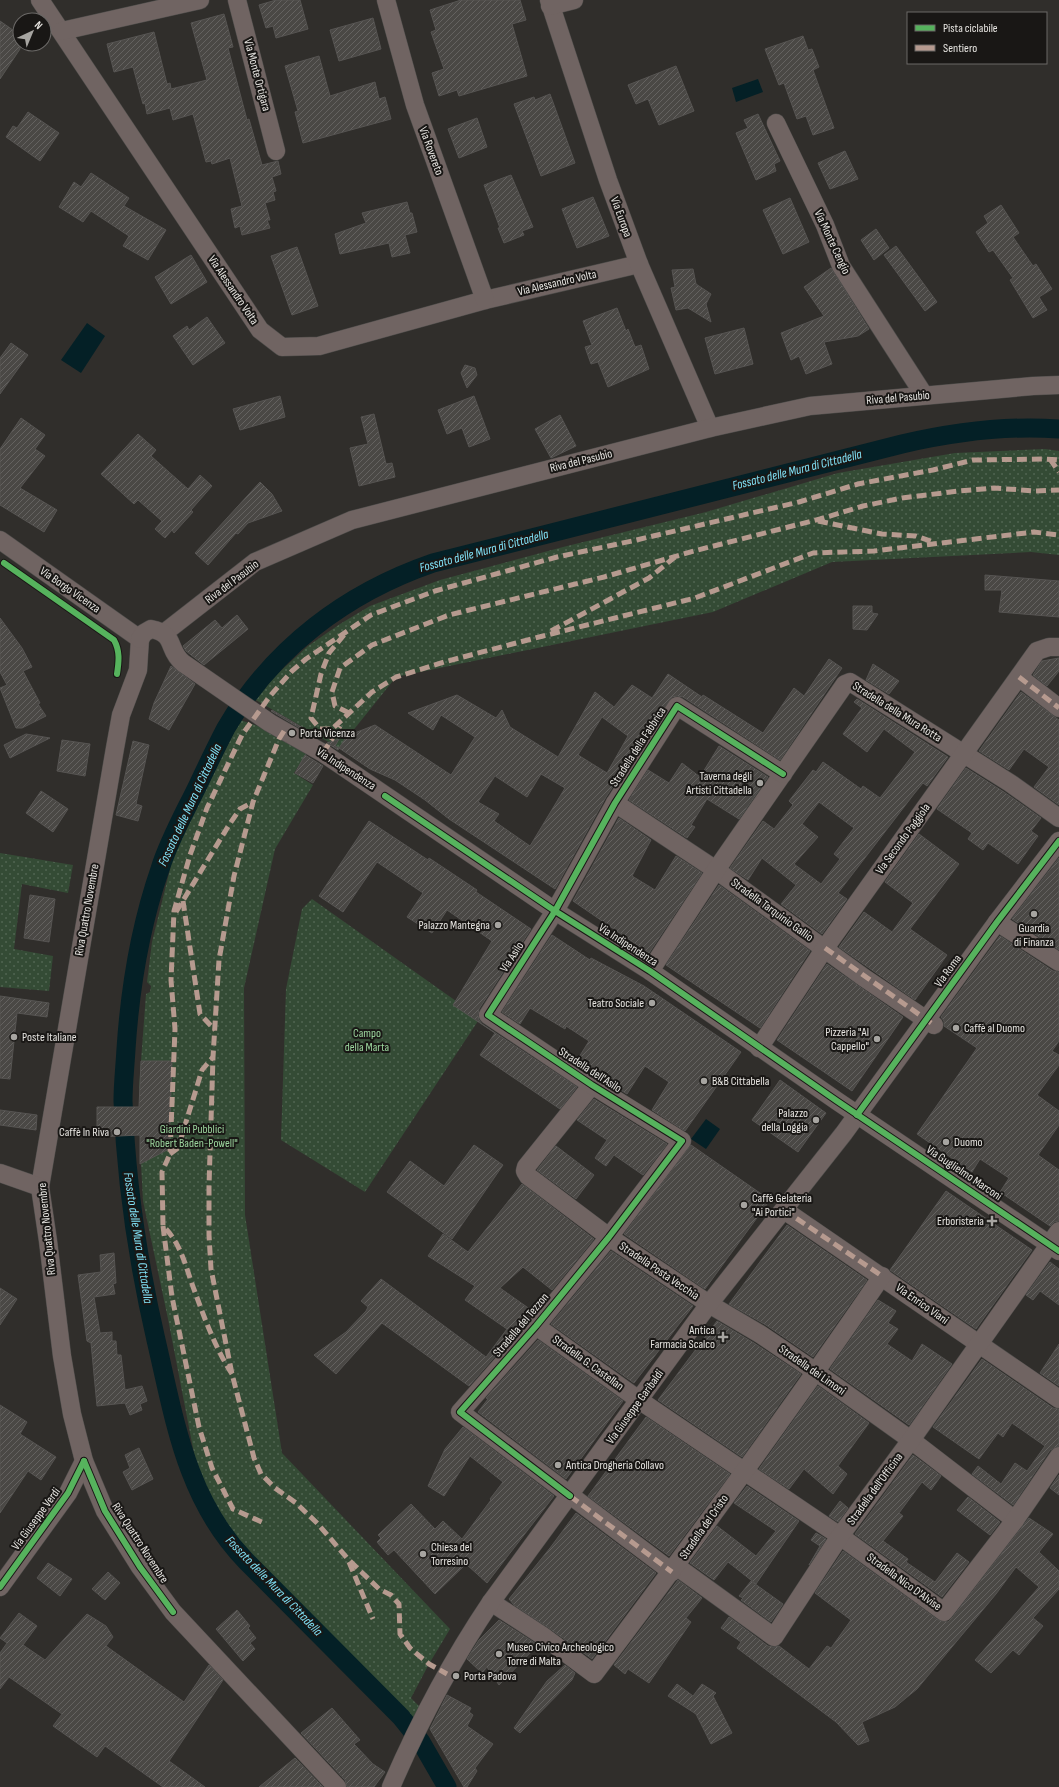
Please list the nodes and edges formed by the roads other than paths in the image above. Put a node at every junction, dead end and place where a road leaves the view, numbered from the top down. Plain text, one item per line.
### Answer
1 (40, 0) edge
2 (200, 0) edge
3 (237, 0) edge
4 (386, 0) edge
5 (574, 0) edge
6 (549, 3) edge
7 (62, 31) junction
8 (776, 123) dead end
9 (276, 151) dead end
10 (639, 264) junction
11 (485, 300) junction
12 (1059, 385) edge
13 (924, 395) junction
14 (710, 428) junction
15 (2, 544) edge
16 (164, 633) junction
17 (140, 639) junction
18 (1059, 647) edge
19 (1019, 677) junction
20 (1059, 708) edge
21 (964, 754) junction
22 (783, 774) junction
23 (615, 803) junction
24 (1059, 818) edge
25 (1059, 841) edge
26 (716, 870) junction
27 (555, 911) junction
28 (997, 922) junction
29 (824, 948) junction
30 (1059, 962) edge
31 (650, 972) junction
32 (488, 1015) joint
33 (930, 1023) junction
34 (759, 1048) junction
35 (592, 1085) junction
36 (857, 1115) junction
37 (682, 1141) joint
38 (0, 1174) edge
39 (40, 1187) junction
40 (784, 1210) junction
41 (609, 1238) junction
42 (1056, 1242) edge
43 (882, 1276) junction
44 (709, 1304) junction
45 (536, 1326) junction
46 (979, 1343) junction
47 (816, 1372) junction
48 (1059, 1399) edge
49 (639, 1400) junction
50 (911, 1440) junction
51 (1059, 1456) edge
52 (84, 1461) junction
53 (744, 1470) junction
54 (570, 1496) junction
55 (1015, 1520) junction
56 (840, 1536) junction
57 (674, 1569) junction
58 (0, 1587) edge
59 (491, 1602) junction
60 (393, 1781) edge
61 (337, 1787) edge

1 - 7 street, Via Alessandro Volta
2 - 7 street
3 - 9 street, Via Monte Ortigara
4 - 11 street, Via Rovereto
5 - 6 street
6 - 10 street, Via Europa
7 - 11 street, Via Alessandro Volta
8 - 13 street, Via Monte Cengio
10 - 11 street, Via Alessandro Volta
10 - 14 street, Via Europa
12 - 13 street, Riva del Pasubio
13 - 14 street, Riva del Pasubio
14 - 16 street, Riva del Pasubio
15 - 17 street, Via Borgo Vicenza
16 - 17 street
16 - 27 street, Via Indipendenza
17 - 39 street, Riva Quattro Novembre
18 - 19 street, Via Secondo Paggiola
19 - 20 street
19 - 21 street, Via Secondo Paggiola
21 - 22 street, Stradella della Mura Rotta
21 - 24 street, Stradella della Mura Rotta
21 - 29 street, Via Secondo Paggiola
22 - 23 street, Stradella della Fabbrica
22 - 26 street, Stradella della Mura Rotta
23 - 26 street, Stradella Tarquinio Gallio
23 - 27 street, Stradella della Fabbrica
25 - 28 street, Via Roma
26 - 29 street, Stradella Tarquinio Gallio
26 - 31 street, Stradella della Mura Rotta
27 - 31 street, Via Indipendenza
27 - 32 street, Via Asilo
28 - 30 street
28 - 33 street, Via Roma
29 - 33 street, Stradella Tarquinio Gallio
29 - 34 street, Via Secondo Paggiola
31 - 34 street, Via Indipendenza
32 - 35 street, Stradella dell'Asilo
33 - 36 street, Via Roma
34 - 36 street, Via Indipendenza
35 - 37 street, Stradella dell'Asilo
35 - 41 street, Stradella Posta Vecchia
36 - 40 street, Via Giuseppe Garibaldi
36 - 42 street, Via Guglielmo Marconi
37 - 41 street, Stradella del Tezzon
38 - 39 street
39 - 52 street, Riva Quattro Novembre
40 - 43 street, Via Enrico Viani
40 - 44 street, Via Giuseppe Garibaldi
41 - 44 street, Stradella Posta Vecchia
41 - 45 street, Stradella del Tezzon
42 - 46 street, Stradella dell'Officina
43 - 46 street, Via Enrico Viani
43 - 47 street, Stradella del Cristo
44 - 47 street, Stradella dei Limoni
44 - 49 street, Via Giuseppe Garibaldi
45 - 49 street, Stradella G. Castellan
45 - 54 street, Stradella del Tezzon
46 - 48 street, Via Enrico Viani
46 - 50 street, Stradella dell'Officina
47 - 50 street, Stradella dei Limoni
47 - 53 street, Stradella del Cristo
49 - 53 street, Stradella G. Castellan
49 - 54 street, Via Giuseppe Garibaldi
50 - 55 street, Stradella dei Limoni
50 - 56 street, Stradella dell'Officina
51 - 55 street, Stradella Nico D'Alvise
52 - 58 street, Via Giuseppe Verdi
52 - 61 street, Riva Quattro Novembre
53 - 56 street, Stradella Nico D'Alvise
53 - 57 street, Stradella del Cristo
54 - 57 street
54 - 59 street, Via Giuseppe Garibaldi
55 - 56 street, Stradella Nico D'Alvise
56 - 57 street, Stradella dell'Officina
57 - 59 street, Stradella del Cristo
59 - 60 street, Via Giuseppe Garibaldi

